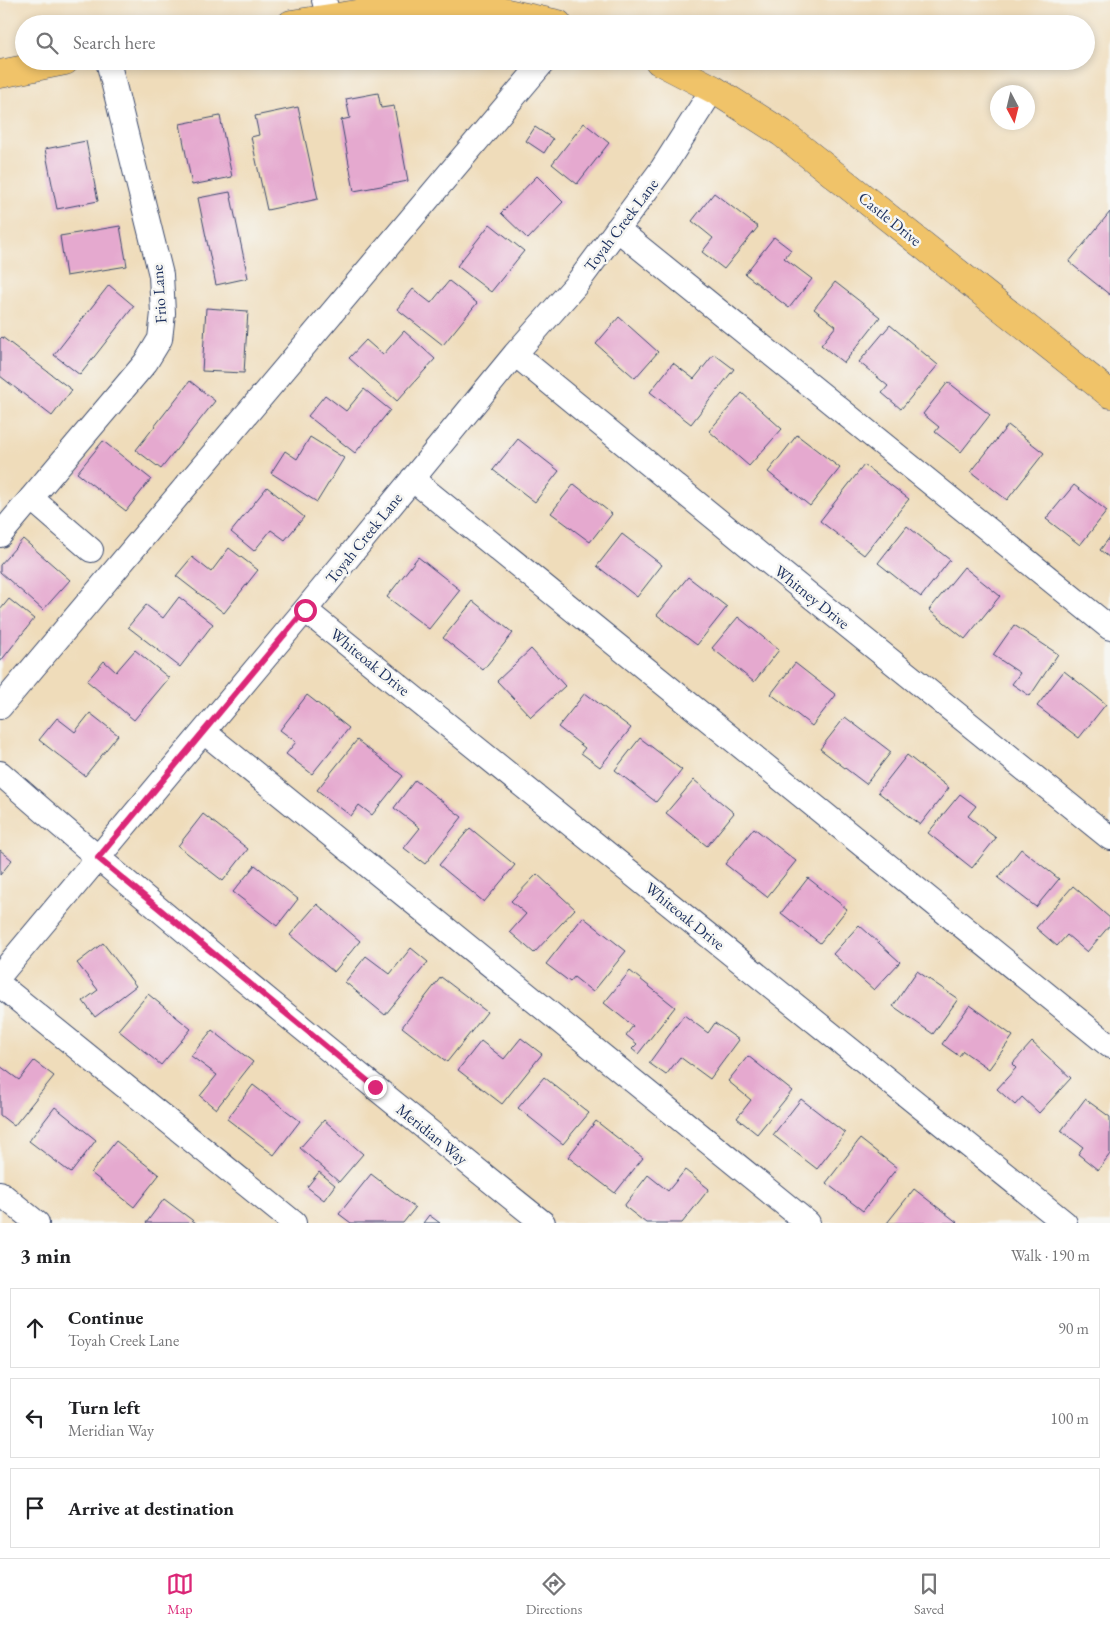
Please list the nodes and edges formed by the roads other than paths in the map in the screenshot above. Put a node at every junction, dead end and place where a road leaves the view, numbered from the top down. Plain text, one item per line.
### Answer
1 (522, 8) edge
2 (326, 9) edge
3 (312, 15) edge
4 (538, 15) edge
5 (20, 70) edge
6 (110, 70) edge
7 (536, 70) edge
8 (676, 70) edge
9 (0, 74) edge
10 (713, 89) junction
11 (617, 230) junction
12 (515, 354) junction
13 (1110, 394) edge
14 (412, 479) junction
15 (31, 498) junction
16 (0, 535) edge
17 (91, 550) dead end
18 (305, 610) junction
19 (1110, 628) edge
20 (0, 707) edge
21 (204, 732) junction
22 (0, 773) edge
23 (1110, 838) edge
24 (98, 858) junction
25 (0, 975) edge
26 (0, 985) edge
27 (1110, 1046) edge
28 (0, 1193) edge
29 (37, 1223) edge
30 (294, 1223) edge
31 (543, 1223) edge
32 (808, 1223) edge
33 (1065, 1223) edge

1 - 2 main road
1 - 4 main road
2 - 3 main road
5 - 9 main road
6 - 15 street, Frio Lane
7 - 20 street
8 - 10 main road, Castle Drive
10 - 11 street, Toyah Creek Lane
10 - 13 main road, Castle Drive
11 - 12 street, Toyah Creek Lane
11 - 19 street
12 - 14 street, Toyah Creek Lane
12 - 23 street, Whitney Drive
14 - 18 street, Toyah Creek Lane
14 - 27 street
15 - 16 street, Frio Lane
15 - 17 street
18 - 21 street, Toyah Creek Lane
18 - 33 street, Whiteoak Drive
21 - 24 street, Toyah Creek Lane
21 - 32 street
22 - 24 street, Meridian Way
24 - 25 street, Toyah Creek Lane
24 - 31 street, Meridian Way
26 - 30 street
28 - 29 street

